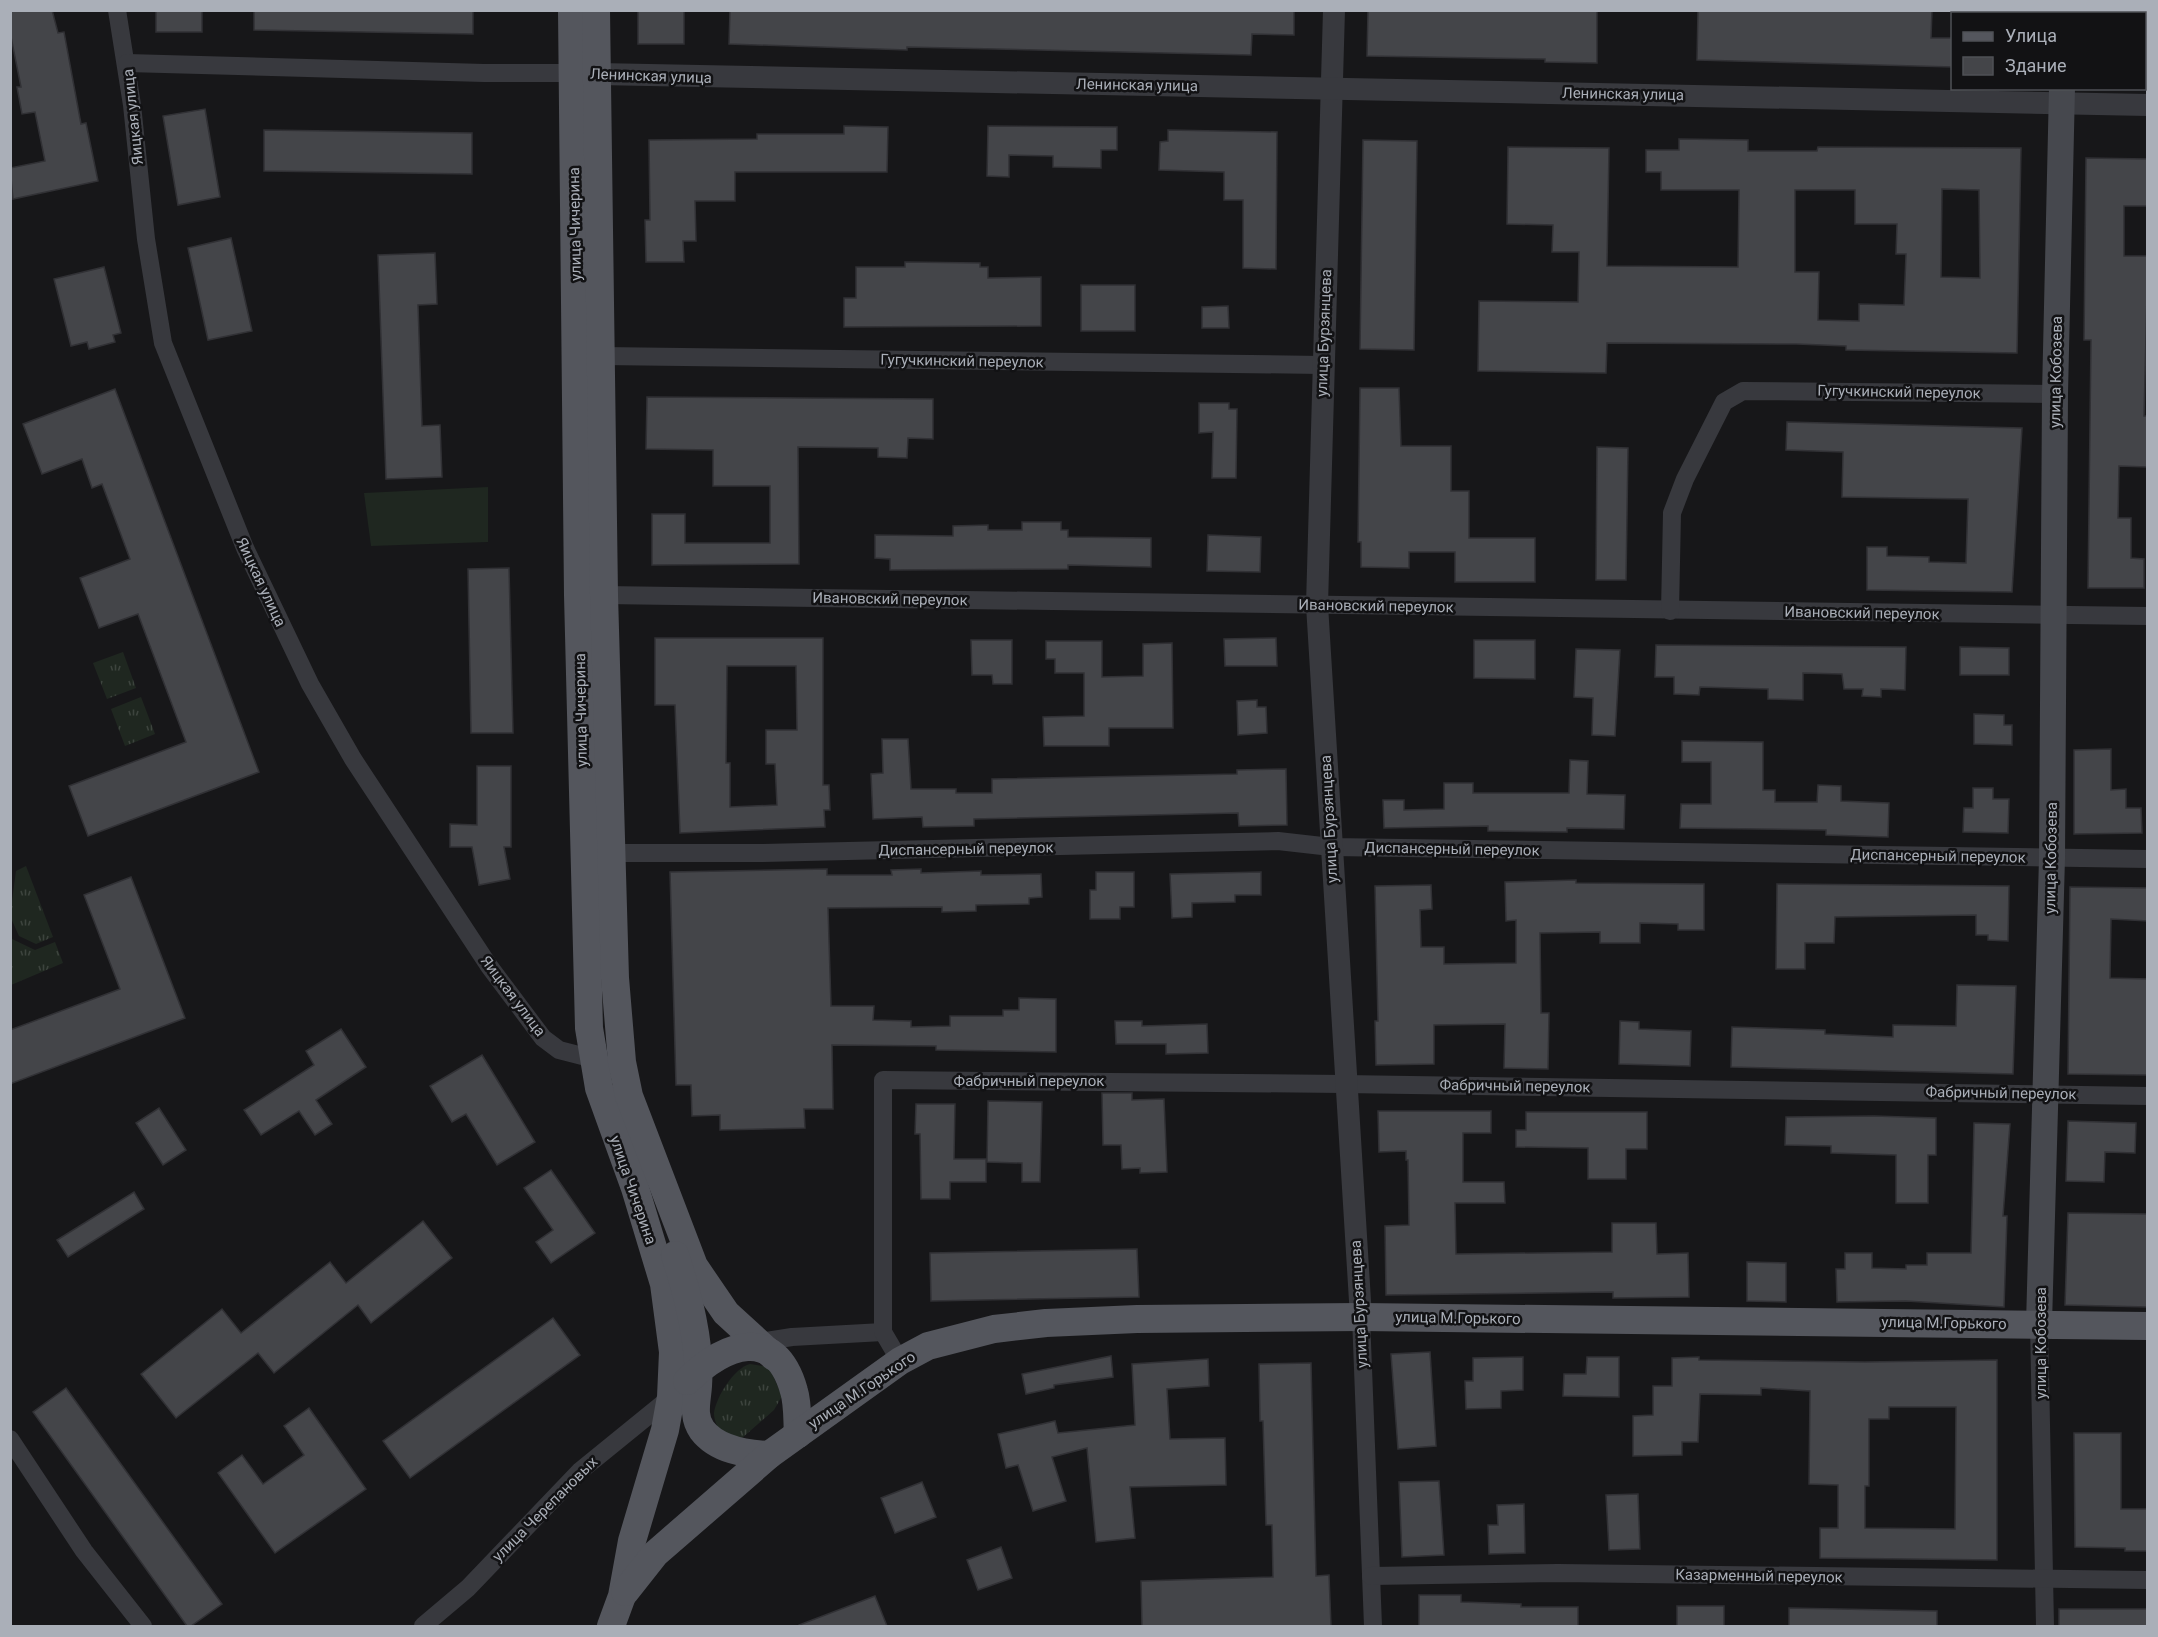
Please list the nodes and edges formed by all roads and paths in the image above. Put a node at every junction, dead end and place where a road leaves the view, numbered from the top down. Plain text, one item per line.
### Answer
1 (117, 10) edge
2 (572, 10) edge
3 (596, 10) edge
4 (1334, 10) edge
5 (127, 63) junction
6 (586, 73) junction
7 (1333, 88) junction
8 (2062, 96) edge
9 (2148, 105) edge
10 (602, 356) junction
11 (1322, 365) junction
12 (2055, 394) junction
13 (604, 595) junction
14 (1317, 605) junction
15 (1670, 611) junction
16 (2054, 615) junction
17 (2148, 616) edge
18 (1330, 847) junction
19 (613, 853) junction
20 (2052, 858) junction
21 (2148, 859) edge
22 (594, 1059) junction
23 (1344, 1084) junction
24 (2047, 1094) junction
25 (2148, 1096) edge
26 (635, 1188) junction
27 (1361, 1317) junction
28 (2039, 1324) junction
29 (2148, 1326) edge
30 (883, 1332) junction
31 (758, 1348) junction
32 (900, 1361) junction
33 (703, 1372) junction
34 (671, 1397) junction
35 (798, 1434) junction
36 (10, 1439) edge
37 (769, 1455) junction
38 (1371, 1576) junction
39 (2044, 1580) junction
40 (2148, 1580) edge
41 (622, 1596) junction
42 (143, 1626) edge
43 (423, 1626) edge
44 (611, 1626) edge
45 (1373, 1626) edge
46 (2045, 1626) edge

1 - 5 street, Яицкая улица
2 - 6 main road, улица Чичерина
3 - 6 main road, улица Чичерина
4 - 7 street, улица Бурзянцева
5 - 6 street, Ленинская улица
5 - 22 street, Яицкая улица
6 - 7 street, Ленинская улица
6 - 10 main road, улица Чичерина
6 - 22 main road, улица Чичерина
7 - 8 street, Ленинская улица
7 - 11 street, улица Бурзянцева
8 - 9 street, Ленинская улица
8 - 12 main road, улица Кобозева
10 - 11 street, Гугучкинский переулок
10 - 13 main road, улица Чичерина
11 - 14 street, улица Бурзянцева
12 - 15 street, Гугучкинский переулок
12 - 16 main road, улица Кобозева
13 - 14 street, Ивановский переулок
13 - 19 main road, улица Чичерина
14 - 15 street, Ивановский переулок
14 - 18 street, улица Бурзянцева
15 - 16 street, Ивановский переулок
16 - 17 street, Ивановский переулок
16 - 20 main road, улица Кобозева
18 - 19 street, Диспансерный переулок
18 - 20 street, Диспансерный переулок
18 - 23 street, улица Бурзянцева
19 - 31 main road, улица Чичерина
20 - 21 street, Диспансерный переулок
20 - 24 main road, улица Кобозева
22 - 26 main road, улица Чичерина
23 - 24 street, Фабричный переулок
23 - 27 street, улица Бурзянцева
23 - 30 street, Фабричный переулок
24 - 25 street, Фабричный переулок
24 - 28 main road, улица Кобозева
26 - 33 main road
26 - 34 main road, улица Чичерина
27 - 28 main road, улица М.Горького
27 - 32 main road, улица М.Горького
27 - 38 street, улица Бурзянцева
28 - 29 main road, улица М.Горького
28 - 39 street, улица Кобозева
30 - 31 street
30 - 32 street
31 - 33 main road
31 - 35 main road
32 - 35 main road, улица М.Горького
33 - 34 main road
33 - 37 main road
34 - 41 main road, улица Чичерина
34 - 43 street, улица Черепановых
35 - 37 main road
36 - 42 street
37 - 41 main road
38 - 39 street, Казарменный переулок
38 - 45 street, улица Бурзянцева
39 - 40 street, Казарменный переулок
39 - 46 street, улица Кобозева
41 - 44 main road

